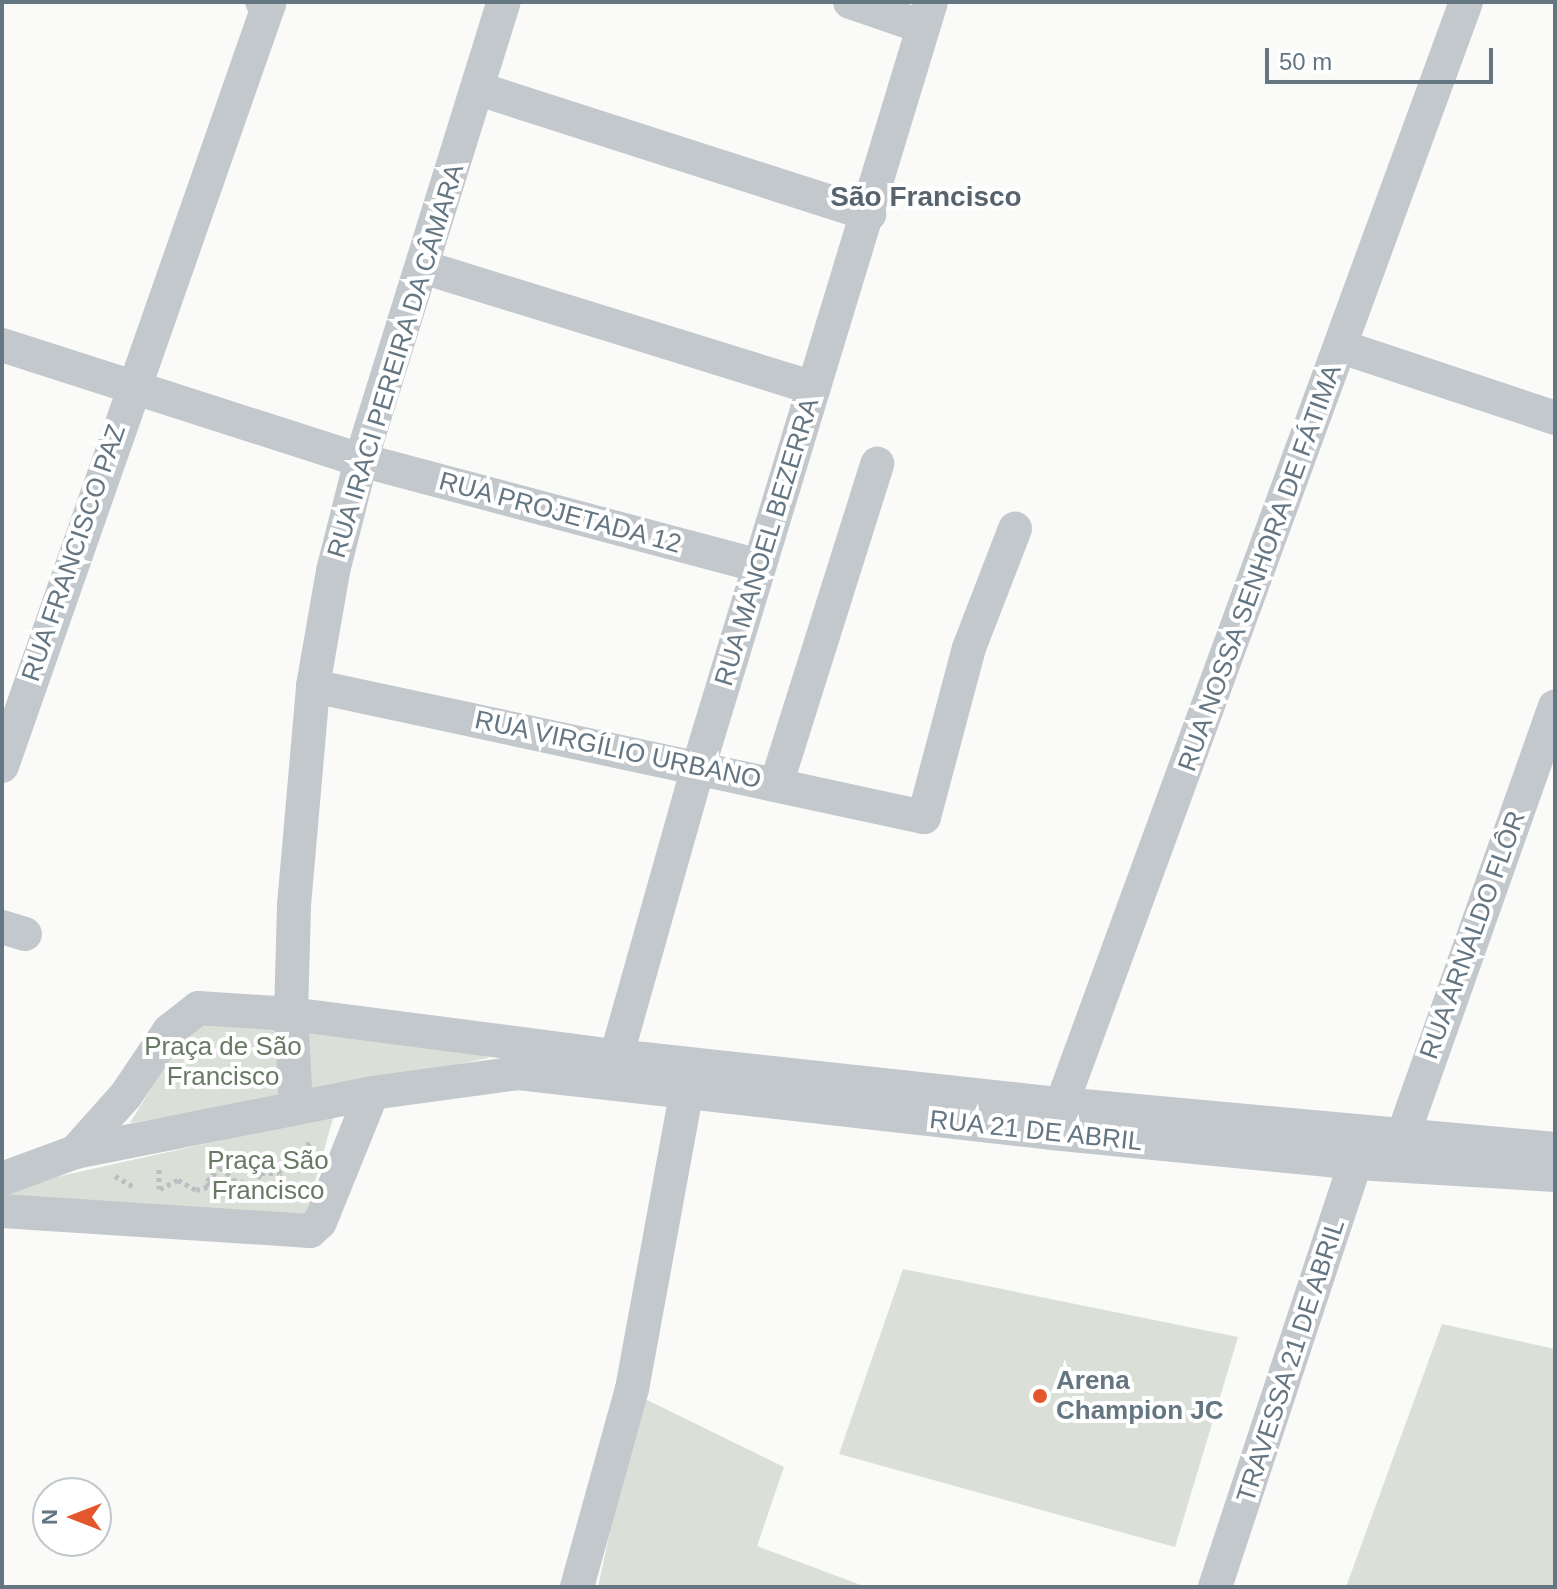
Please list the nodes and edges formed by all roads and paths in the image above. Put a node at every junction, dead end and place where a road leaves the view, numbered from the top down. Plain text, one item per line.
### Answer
1 (262, 2) edge
2 (504, 2) edge
3 (850, 2) edge
4 (1466, 2) edge
5 (927, 15) edge
6 (479, 89) junction
7 (869, 214) junction
8 (423, 267) junction
9 (2, 345) edge
10 (1342, 347) junction
11 (131, 386) junction
12 (814, 388) junction
13 (1555, 418) edge
14 (361, 460) junction
15 (877, 464) dead end
16 (1015, 529) dead end
17 (759, 566) junction
18 (313, 686) junction
19 (1555, 706) edge
20 (699, 765) junction
21 (2, 766) edge
22 (776, 785) junction
23 (291, 1014) junction
24 (519, 1059) junction
25 (612, 1070) junction
26 (372, 1093) junction
27 (686, 1094) junction
28 (304, 1118) junction
29 (1056, 1118) junction
30 (310, 1142) junction
31 (1361, 1149) junction
32 (1555, 1149) edge
33 (1396, 1151) junction
34 (75, 1152) junction
35 (309, 1156) dead end
36 (147, 1163) dead end
37 (121, 1169) dead end
38 (109, 1172) dead end
39 (278, 1173) junction
40 (1555, 1175) edge
41 (2, 1179) edge
42 (233, 1180) junction
43 (219, 1192) junction
44 (159, 1198) dead end
45 (218, 1201) dead end
46 (302, 1209) dead end
47 (2, 1211) edge
48 (577, 1587) edge
49 (1215, 1587) edge

1 - 11 street, RUA FRANCISCO PAZ
2 - 6 street, RUA IRACI PEREIRA DA CÂMARA
3 - 5 street
4 - 10 street, RUA NOSSA SENHORA DE FÁTIMA
5 - 7 street, RUA MANOEL BEZERRA
6 - 7 street
6 - 8 street, RUA IRACI PEREIRA DA CÂMARA
7 - 12 street, RUA MANOEL BEZERRA
8 - 12 street
8 - 14 street, RUA IRACI PEREIRA DA CÂMARA
9 - 11 street, RUA PROJETADA 12
10 - 13 street
10 - 29 street, RUA NOSSA SENHORA DE FÁTIMA
11 - 14 street, RUA PROJETADA 12
11 - 21 street, RUA FRANCISCO PAZ
12 - 17 street, RUA MANOEL BEZERRA
14 - 17 street, RUA PROJETADA 12
14 - 18 street, RUA IRACI PEREIRA DA CÂMARA
15 - 22 street
16 - 22 street, RUA VIRGÍLIO URBANO
17 - 20 street, RUA MANOEL BEZERRA
18 - 20 street, RUA VIRGÍLIO URBANO
18 - 23 street, RUA IRACI PEREIRA DA CÂMARA
19 - 33 street, RUA ARNALDO FLÔR
20 - 22 street, RUA VIRGÍLIO URBANO
20 - 25 street, RUA MANOEL BEZERRA
23 - 24 street
23 - 28 street, RUA IRACI PEREIRA DA CÂMARA
23 - 34 street
24 - 25 street, RUA 21 DE ABRIL
24 - 26 street
25 - 27 street, RUA 21 DE ABRIL
25 - 29 street, RUA 21 DE ABRIL
26 - 28 street
26 - 47 street
27 - 29 street, RUA 21 DE ABRIL
27 - 48 street
28 - 30 path
28 - 34 street
29 - 31 street, RUA 21 DE ABRIL
30 - 35 path
30 - 39 path
31 - 33 street, RUA 21 DE ABRIL
31 - 49 street, TRAVESSA 21 DE ABRIL
32 - 33 street, RUA 21 DE ABRIL
33 - 40 street, RUA 21 DE ABRIL
34 - 41 street
36 - 44 path
37 - 38 path
39 - 42 path
39 - 46 path
42 - 43 path
42 - 43 path
43 - 45 path

